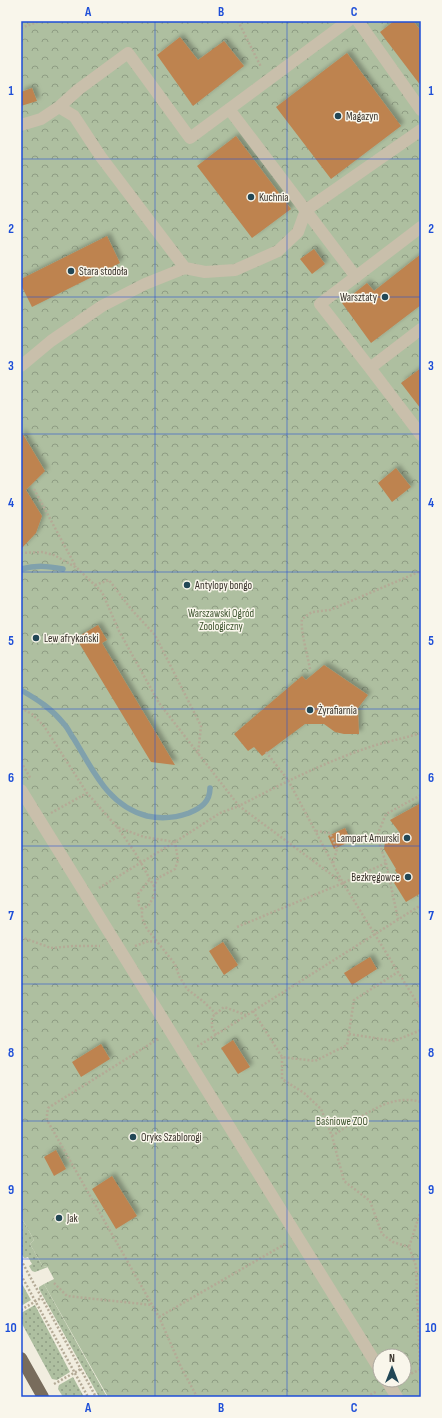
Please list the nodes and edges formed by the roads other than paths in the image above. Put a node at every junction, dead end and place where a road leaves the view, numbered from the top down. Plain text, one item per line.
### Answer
1 (348, 21) edge
2 (358, 21) edge
3 (59, 107) junction
4 (229, 109) junction
5 (421, 110) edge
6 (21, 126) edge
7 (421, 130) edge
8 (306, 210) junction
9 (421, 228) edge
10 (185, 268) junction
11 (356, 277) junction
12 (421, 329) edge
13 (21, 366) edge
14 (370, 368) junction
15 (421, 435) edge
16 (21, 790) edge
17 (372, 1357) edge
18 (21, 1358) edge
19 (391, 1388) edge
20 (43, 1397) edge
21 (397, 1397) edge

1 - 4 street
2 - 5 street
3 - 4 street
3 - 6 street
3 - 10 street
4 - 8 street
7 - 8 street
8 - 10 street
8 - 11 street
9 - 11 street
10 - 13 street
11 - 14 street
12 - 14 street
14 - 15 street
16 - 17 street
18 - 20 main road
19 - 21 street

